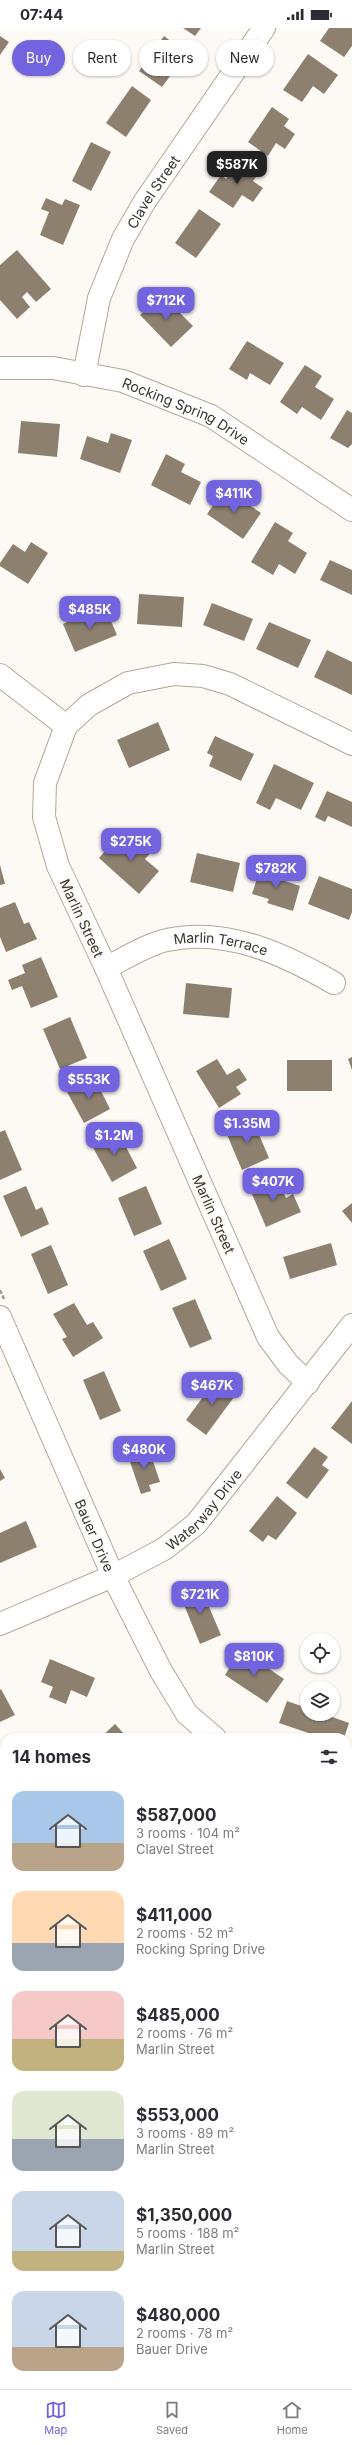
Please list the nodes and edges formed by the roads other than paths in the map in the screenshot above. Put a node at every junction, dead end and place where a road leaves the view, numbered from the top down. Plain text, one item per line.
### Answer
1 (264, 28) edge
2 (0, 368) edge
3 (84, 375) junction
4 (352, 510) edge
5 (0, 675) edge
6 (66, 726) junction
7 (352, 744) edge
8 (106, 968) junction
9 (334, 983) dead end
10 (0, 1317) edge
11 (352, 1325) edge
12 (308, 1383) junction
13 (113, 1576) junction
14 (0, 1624) edge
15 (209, 1733) edge

1 - 3 street, Clavel Street
2 - 3 street, Rocking Spring Drive
3 - 4 street, Rocking Spring Drive
5 - 6 street
6 - 7 street, Marlin Street
6 - 8 street, Marlin Street
8 - 9 street, Marlin Terrace
8 - 12 street, Marlin Street
10 - 13 street, Bauer Drive
11 - 12 street, Waterway Drive
12 - 13 street, Waterway Drive
13 - 14 street, Waterway Drive
13 - 15 street, Bauer Drive

